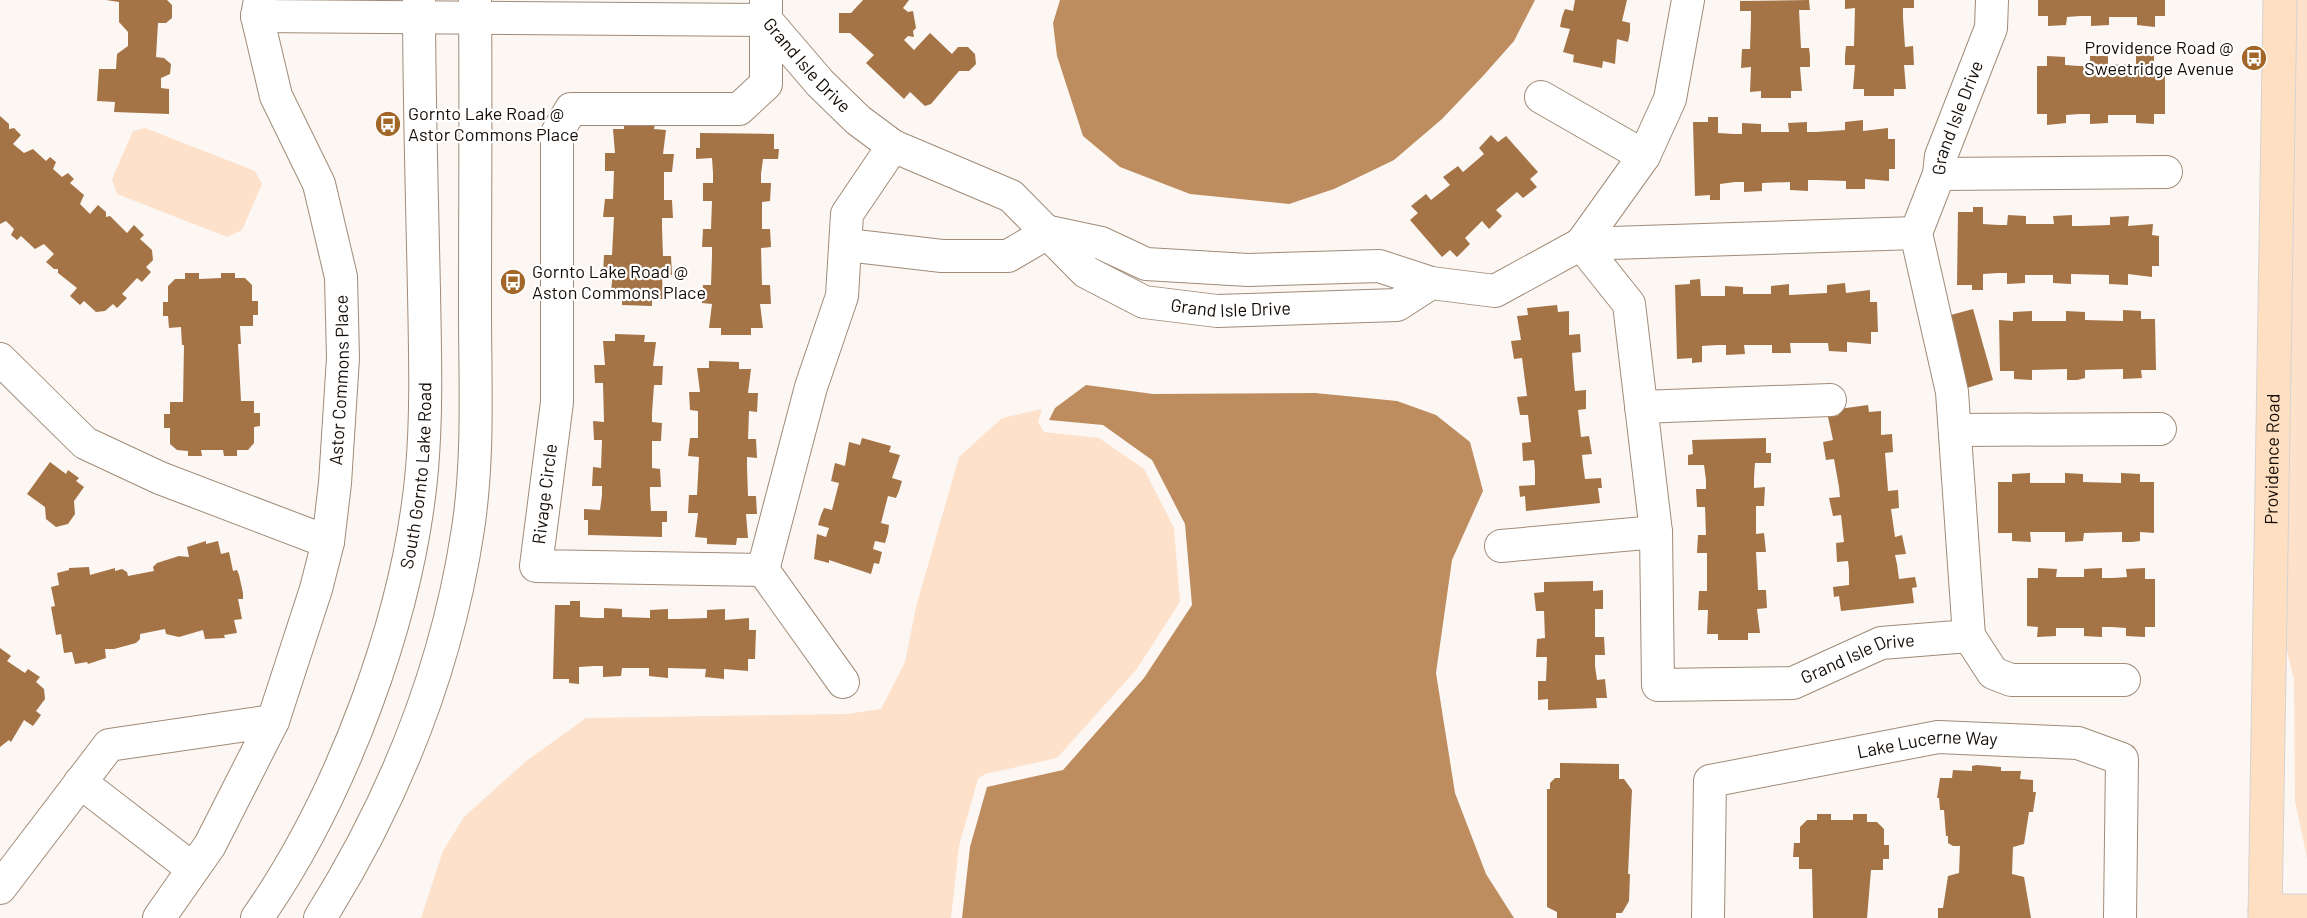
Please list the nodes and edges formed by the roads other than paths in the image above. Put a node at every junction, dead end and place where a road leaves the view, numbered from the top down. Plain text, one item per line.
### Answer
1 (1688, 0) edge
2 (1992, 0) edge
3 (2280, 0) edge
4 (258, 8) edge
5 (419, 9) edge
6 (475, 9) edge
7 (766, 10) edge
8 (1541, 97) dead end
9 (893, 147) junction
10 (1644, 156) junction
11 (2166, 172) dead end
12 (1939, 174) junction
13 (1049, 232) junction
14 (1916, 233) junction
15 (1581, 244) junction
16 (847, 245) junction
17 (1257, 270) junction
18 (1431, 283) junction
19 (1257, 310) junction
20 (0, 359) edge
21 (1830, 400) dead end
22 (1641, 407) junction
23 (2160, 429) dead end
24 (1957, 430) junction
25 (1656, 532) junction
26 (328, 542) junction
27 (1501, 546) dead end
28 (763, 570) junction
29 (1969, 636) junction
30 (2124, 680) dead end
31 (843, 682) dead end
32 (273, 721) junction
33 (80, 782) junction
34 (193, 868) junction
35 (0, 888) edge
36 (2307, 911) edge
37 (2265, 914) edge
38 (159, 918) edge
39 (257, 918) edge
40 (320, 918) edge
41 (1708, 918) edge
42 (2120, 918) edge

1 - 10 street, Grand Isle Drive
2 - 12 street, Grand Isle Drive
3 - 37 main road, Providence Road
4 - 5 street, Astor Commons Place
4 - 26 street, Astor Commons Place
5 - 6 street, Grand Isle Drive
5 - 39 street, South Gornto Lake Road
6 - 7 street, Grand Isle Drive
6 - 40 street
7 - 9 street, Grand Isle Drive
7 - 28 street, Rivage Circle
8 - 10 street
9 - 13 street, Grand Isle Drive
9 - 16 street
10 - 15 street, Grand Isle Drive
11 - 12 street
12 - 14 street, Grand Isle Drive
13 - 16 street
13 - 17 street, Grand Isle Drive
13 - 19 street, Grand Isle Drive
14 - 15 street, Grand Isle Drive
14 - 24 street
15 - 18 street, Grand Isle Drive
15 - 22 street, Grand Isle Drive
16 - 28 street
17 - 18 street, Grand Isle Drive
17 - 19 street
18 - 19 street, Grand Isle Drive
20 - 26 street
21 - 22 street
22 - 25 street, Grand Isle Drive
23 - 24 street
24 - 29 street
25 - 27 street
25 - 29 street, Grand Isle Drive
26 - 32 street, Astor Commons Place
28 - 31 street
29 - 30 street
32 - 33 street
32 - 34 street, Astor Commons Place
33 - 34 street
33 - 35 street
34 - 38 street, Astor Commons Place
36 - 37 main road
41 - 42 street, Lake Lucerne Way

